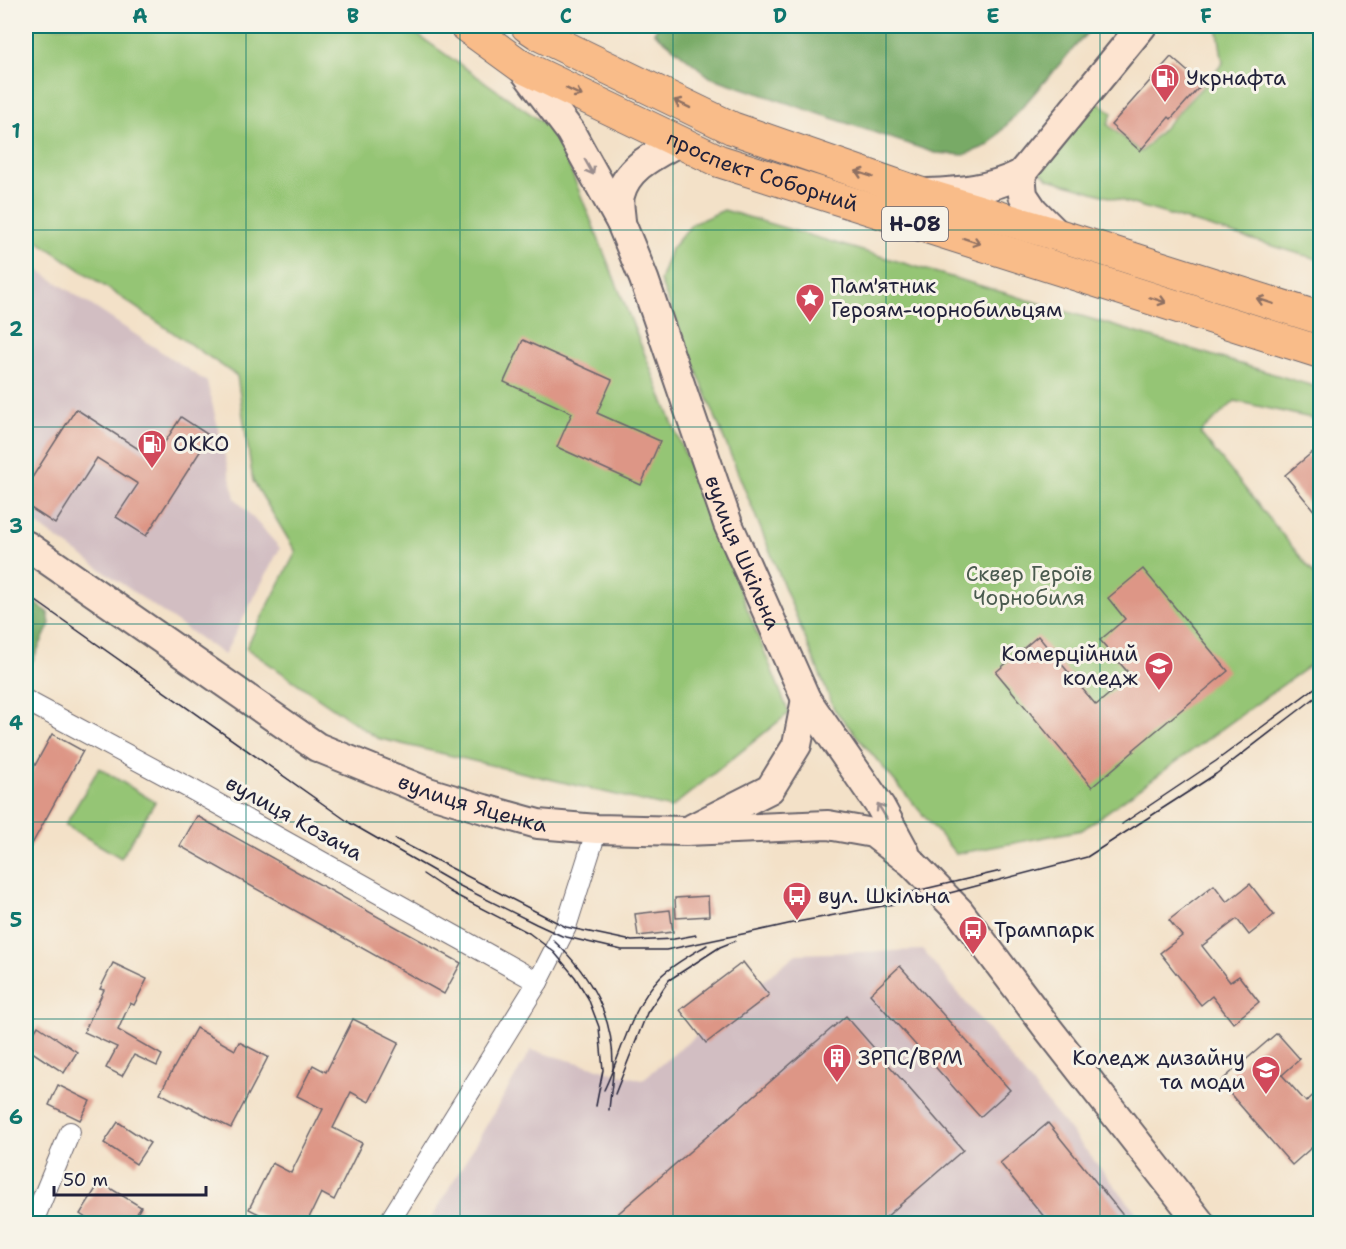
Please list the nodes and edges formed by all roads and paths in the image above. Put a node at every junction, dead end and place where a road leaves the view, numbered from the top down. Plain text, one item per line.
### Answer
1 (466, 26) edge
2 (1142, 26) edge
3 (534, 31) edge
4 (521, 66) junction
5 (678, 142) junction
6 (1021, 174) junction
7 (919, 194) junction
8 (621, 223) junction
9 (1058, 235) junction
10 (1320, 318) edge
11 (1320, 352) edge
12 (26, 544) edge
13 (806, 699) junction
14 (26, 704) edge
15 (597, 829) junction
16 (686, 831) junction
17 (911, 862) junction
18 (538, 982) junction
19 (70, 1132) dead end
20 (32, 1224) edge
21 (388, 1224) edge
22 (1202, 1224) edge

1 - 4 main road, Н-08
2 - 6 street
7 -> 3 main road, проспект Соборний / Н-08
4 -> 5 main road, проспект Соборний / Н-08
4 -> 8 street, вулиця Шкільна
5 - 8 street, вулиця Шкільна
5 -> 11 main road, проспект Соборний / Н-08
6 - 7 street
6 - 9 street
7 - 9 main road, проспект Соборний / Н-08
8 - 13 street, вулиця Шкільна
10 -> 9 main road, проспект Соборний / Н-08
12 - 15 street, вулиця Яценка
13 - 16 street
17 -> 13 street, вулиця Шкільна
14 - 18 street, вулиця Козача
15 - 16 street, вулиця Яценка
15 - 18 street
16 - 17 street, вулиця Яценка
17 - 22 street, вулиця Яценка
18 - 21 street
19 - 20 street

